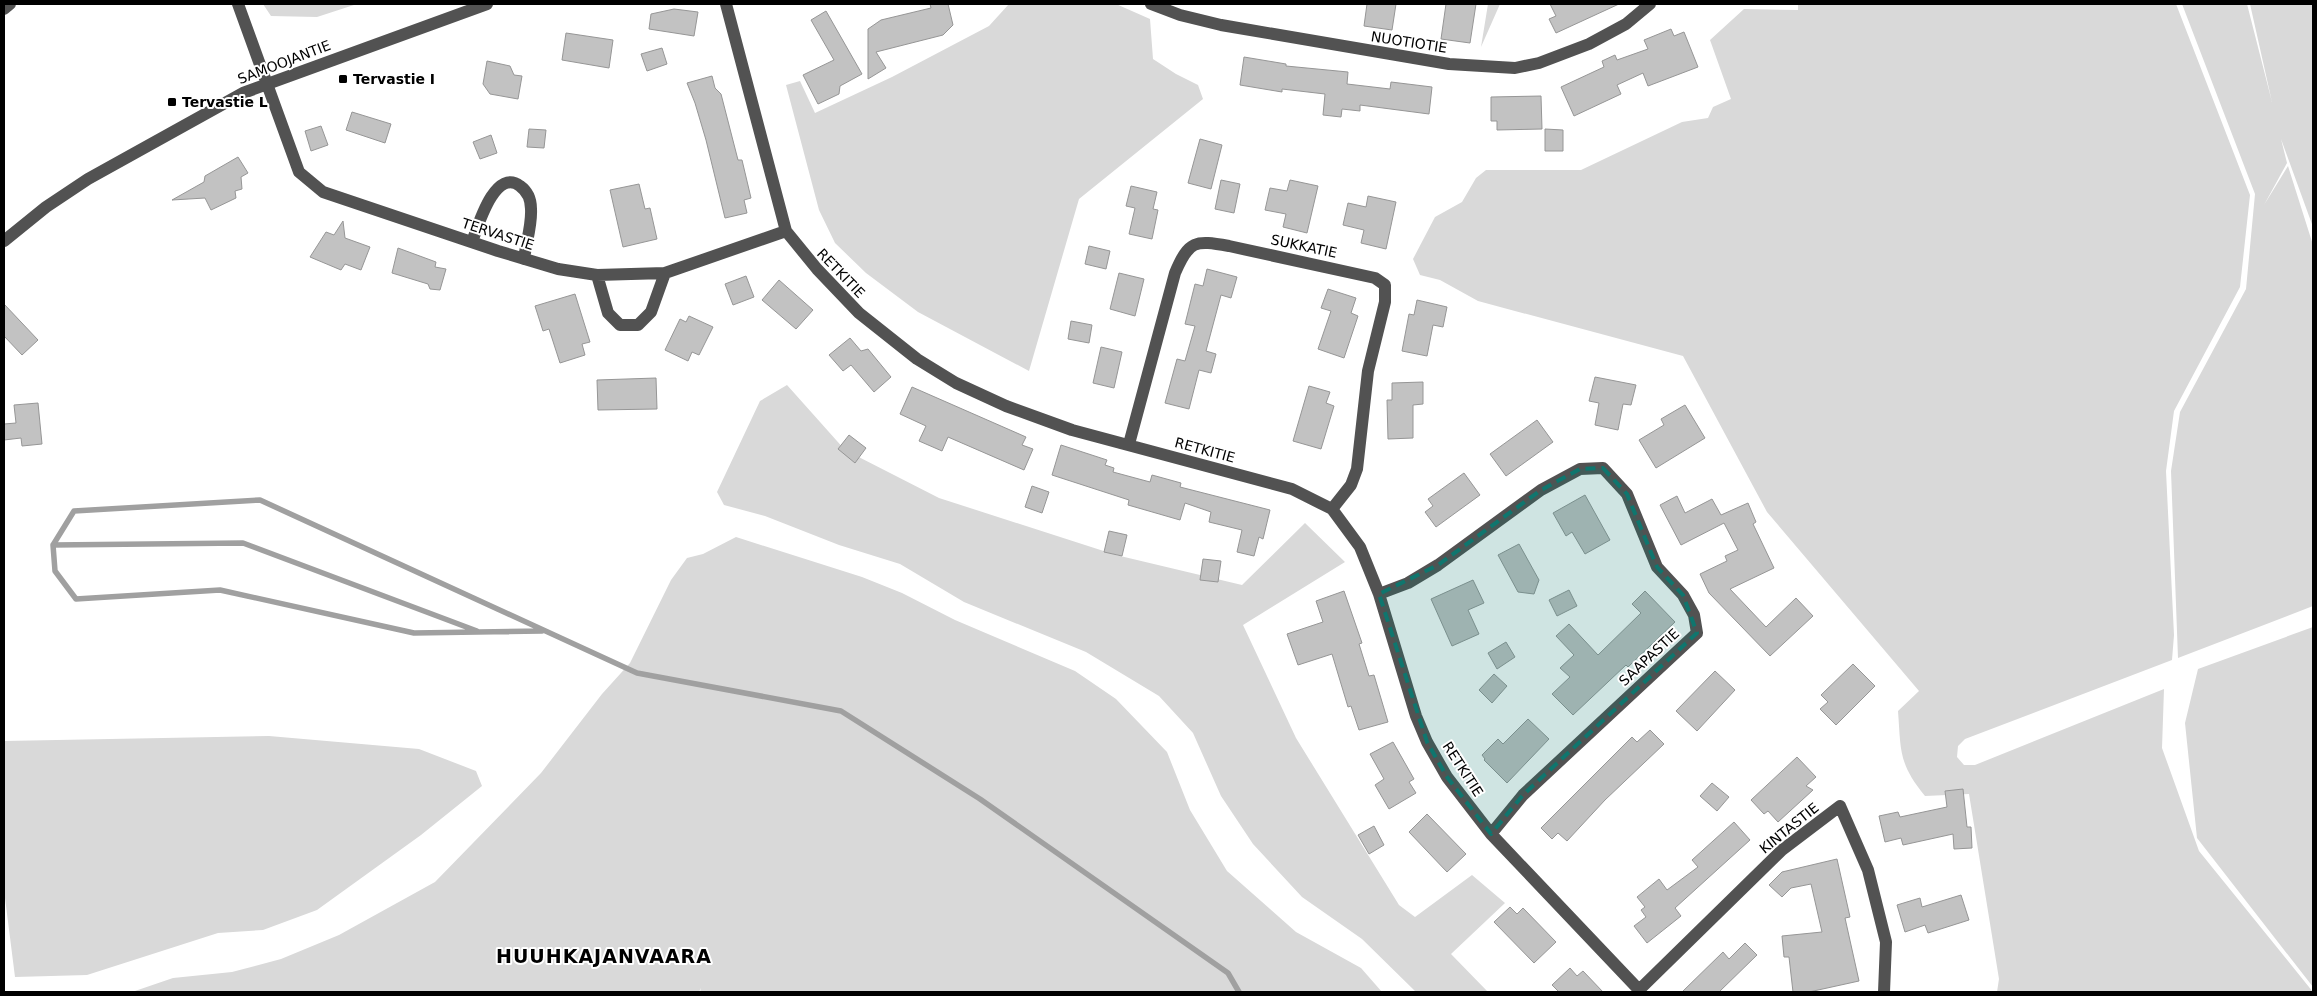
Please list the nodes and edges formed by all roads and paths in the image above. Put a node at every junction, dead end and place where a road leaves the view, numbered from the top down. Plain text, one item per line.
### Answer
1 (10, 4) edge
2 (238, 4) edge
3 (487, 4) edge
4 (726, 4) edge
5 (1151, 4) edge
6 (1650, 4) edge
7 (4, 9) edge
8 (267, 84) junction
9 (786, 230) junction
10 (4, 241) edge
11 (472, 242) junction
12 (524, 259) junction
13 (665, 274) junction
14 (597, 275) junction
15 (1129, 444) junction
16 (1332, 509) junction
17 (1379, 594) junction
18 (1491, 834) junction
19 (1640, 991) edge
20 (1884, 992) edge

1 - 7 street
2 - 8 street, TERVASTIE
3 - 8 street, SAMOOJANTIE
4 - 9 street, RETKITIE
5 - 6 street, NUOTIOTIE
8 - 10 street, SAMOOJANTIE
8 - 11 street, TERVASTIE
9 - 13 street, TERVASTIE
9 - 15 street, RETKITIE
11 - 12 street, TERVASTIE
11 - 12 street
12 - 14 street, TERVASTIE
13 - 14 street, TERVASTIE
13 - 14 street
15 - 16 street, RETKITIE
15 - 16 street, SUKKATIE
16 - 17 street, RETKITIE
17 - 18 street, RETKITIE
17 - 18 street, SAAPASTIE
18 - 19 street, RETKITIE
19 - 20 street, KINTASTIE

